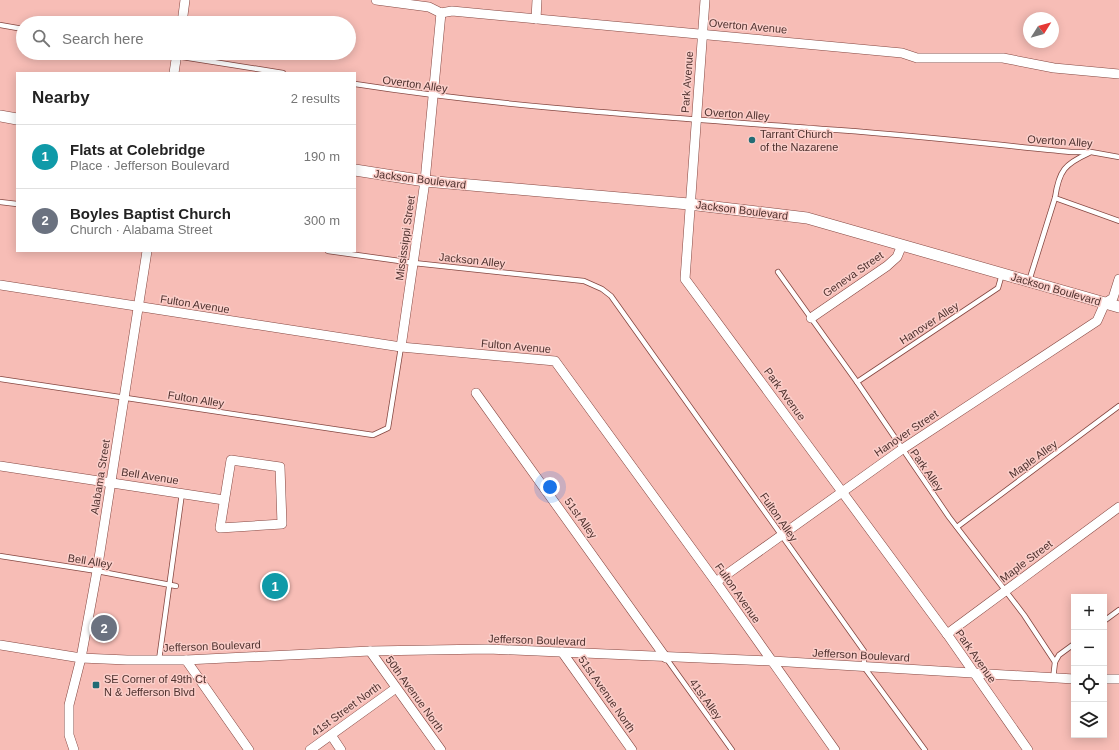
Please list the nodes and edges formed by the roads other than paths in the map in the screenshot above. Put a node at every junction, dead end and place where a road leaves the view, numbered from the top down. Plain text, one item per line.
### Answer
1 (185, 0) edge
2 (376, 0) edge
3 (537, 0) edge
4 (705, 0) edge
5 (441, 13) junction
6 (183, 16) edge
7 (536, 19) junction
8 (0, 25) edge
9 (16, 28) edge
10 (702, 34) junction
11 (176, 60) edge
12 (206, 60) edge
13 (174, 72) edge
14 (277, 72) edge
15 (1119, 74) edge
16 (356, 84) edge
17 (432, 96) junction
18 (0, 116) edge
19 (16, 119) edge
20 (697, 120) junction
21 (1091, 152) junction
22 (1119, 157) edge
23 (356, 170) edge
24 (425, 181) junction
25 (1055, 198) junction
26 (0, 202) edge
27 (16, 204) edge
28 (689, 204) junction
29 (1119, 221) edge
30 (902, 245) junction
31 (147, 252) edge
32 (335, 252) edge
33 (414, 263) junction
34 (778, 272) dead end
35 (1002, 274) junction
36 (1119, 279) edge
37 (1029, 281) junction
38 (0, 285) edge
39 (611, 296) joint
40 (1105, 303) junction
41 (1119, 307) edge
42 (139, 308) junction
43 (811, 318) junction
44 (401, 347) junction
45 (0, 379) edge
46 (857, 382) junction
47 (476, 393) dead end
48 (124, 398) junction
49 (1119, 406) edge
50 (901, 450) junction
51 (0, 466) edge
52 (111, 482) junction
53 (842, 492) junction
54 (182, 493) junction
55 (224, 500) junction
56 (1119, 507) edge
57 (957, 527) junction
58 (781, 536) junction
59 (0, 556) edge
60 (97, 571) junction
61 (716, 582) junction
62 (170, 585) junction
63 (176, 586) dead end
64 (1006, 591) junction
65 (1119, 610) edge
66 (1107, 619) edge
67 (947, 634) junction
68 (0, 645) edge
69 (1071, 646) edge
70 (370, 651) junction
71 (562, 652) junction
72 (81, 658) junction
73 (666, 658) junction
74 (159, 660) junction
75 (186, 660) junction
76 (772, 662) junction
77 (1056, 662) junction
78 (864, 667) junction
79 (974, 674) junction
80 (1053, 679) junction
81 (1071, 679) edge
82 (1107, 679) edge
83 (1119, 679) edge
84 (396, 688) junction
85 (331, 735) junction
86 (74, 750) edge
87 (249, 750) edge
88 (310, 750) edge
89 (341, 750) edge
90 (441, 750) edge
91 (632, 750) edge
92 (732, 750) edge
93 (835, 750) edge
94 (926, 750) edge
95 (1028, 750) edge

1 - 6 street
2 - 5 street, Overton Avenue
3 - 7 street
4 - 10 street, Park Avenue
5 - 7 street, Overton Avenue
5 - 17 street, Mississippi Street
7 - 10 street, Overton Avenue
8 - 9 lane
10 - 15 street, Overton Avenue
10 - 20 street, Park Avenue
11 - 13 street
12 - 14 lane
16 - 17 lane, Overton Alley
17 - 20 lane, Overton Alley
17 - 24 street, Mississippi Street
18 - 19 street
20 - 21 lane, Overton Alley
20 - 28 street, Park Avenue
21 - 22 lane, Overton Alley
21 - 25 lane
23 - 24 street, Jackson Boulevard
24 - 28 street, Jackson Boulevard
24 - 33 street, Mississippi Street
25 - 29 lane
25 - 37 lane
26 - 27 lane
28 - 30 street, Jackson Boulevard
28 - 53 street, Park Avenue
30 - 35 street, Jackson Boulevard
30 - 43 street, Geneva Street
31 - 42 street, Alabama Street
32 - 33 lane, Jackson Alley
33 - 39 lane, Jackson Alley
33 - 44 street, Mississippi Street
34 - 43 lane, Park Alley
35 - 37 street, Jackson Boulevard
35 - 46 lane, Hanover Alley
36 - 40 street, Hanover Street
37 - 40 street, Jackson Boulevard
38 - 42 street, Fulton Avenue
39 - 58 lane, Fulton Alley
40 - 41 street, Jackson Boulevard
40 - 50 street, Hanover Street
42 - 44 street, Fulton Avenue
42 - 48 street, Alabama Street
43 - 46 lane, Park Alley
44 - 48 lane, Fulton Alley
44 - 61 street, Fulton Avenue
45 - 48 lane, Fulton Alley
46 - 50 lane, Park Alley
47 - 73 street, 51st Alley
48 - 52 street, Alabama Street
49 - 57 lane, Maple Alley
50 - 53 street, Hanover Street
50 - 57 lane, Park Alley
51 - 52 street, Bell Avenue
52 - 54 street, Bell Avenue
52 - 60 street, Alabama Street
53 - 58 street, Hanover Street
53 - 67 street, Park Avenue
54 - 55 street, Bell Avenue
54 - 62 lane
55 - 55 street
56 - 64 street, Maple Street
57 - 64 lane, Park Alley
58 - 61 street, Hanover Street
58 - 78 lane, Fulton Alley
59 - 60 lane, Bell Alley
60 - 62 lane, Bell Alley
60 - 72 street, Alabama Street
61 - 76 street, Fulton Avenue
62 - 63 lane, Bell Alley
62 - 74 lane
64 - 67 street, Maple Street
64 - 77 lane, Park Alley
65 - 66 lane
67 - 79 street, Park Avenue
68 - 72 street, Jefferson Boulevard
69 - 77 lane
70 - 71 street, Jefferson Boulevard
70 - 75 street, Jefferson Boulevard
70 - 84 street, 50th Avenue North
71 - 73 street, Jefferson Boulevard
71 - 91 street, 51st Avenue North
72 - 74 street, Jefferson Boulevard
72 - 86 street, Alabama Street
73 - 76 street, Jefferson Boulevard
73 - 92 lane, 41st Alley
74 - 75 street, Jefferson Boulevard
75 - 87 street
76 - 78 street, Jefferson Boulevard
76 - 93 street, Fulton Avenue
77 - 80 lane
78 - 79 street, Jefferson Boulevard
78 - 94 lane, Fulton Alley
79 - 80 street, Jefferson Boulevard
79 - 95 street, Park Avenue
80 - 81 street, Jefferson Boulevard
82 - 83 street
84 - 85 street, 41st Street North
84 - 90 street, 50th Avenue North
85 - 88 street, 41st Street North
85 - 89 street

